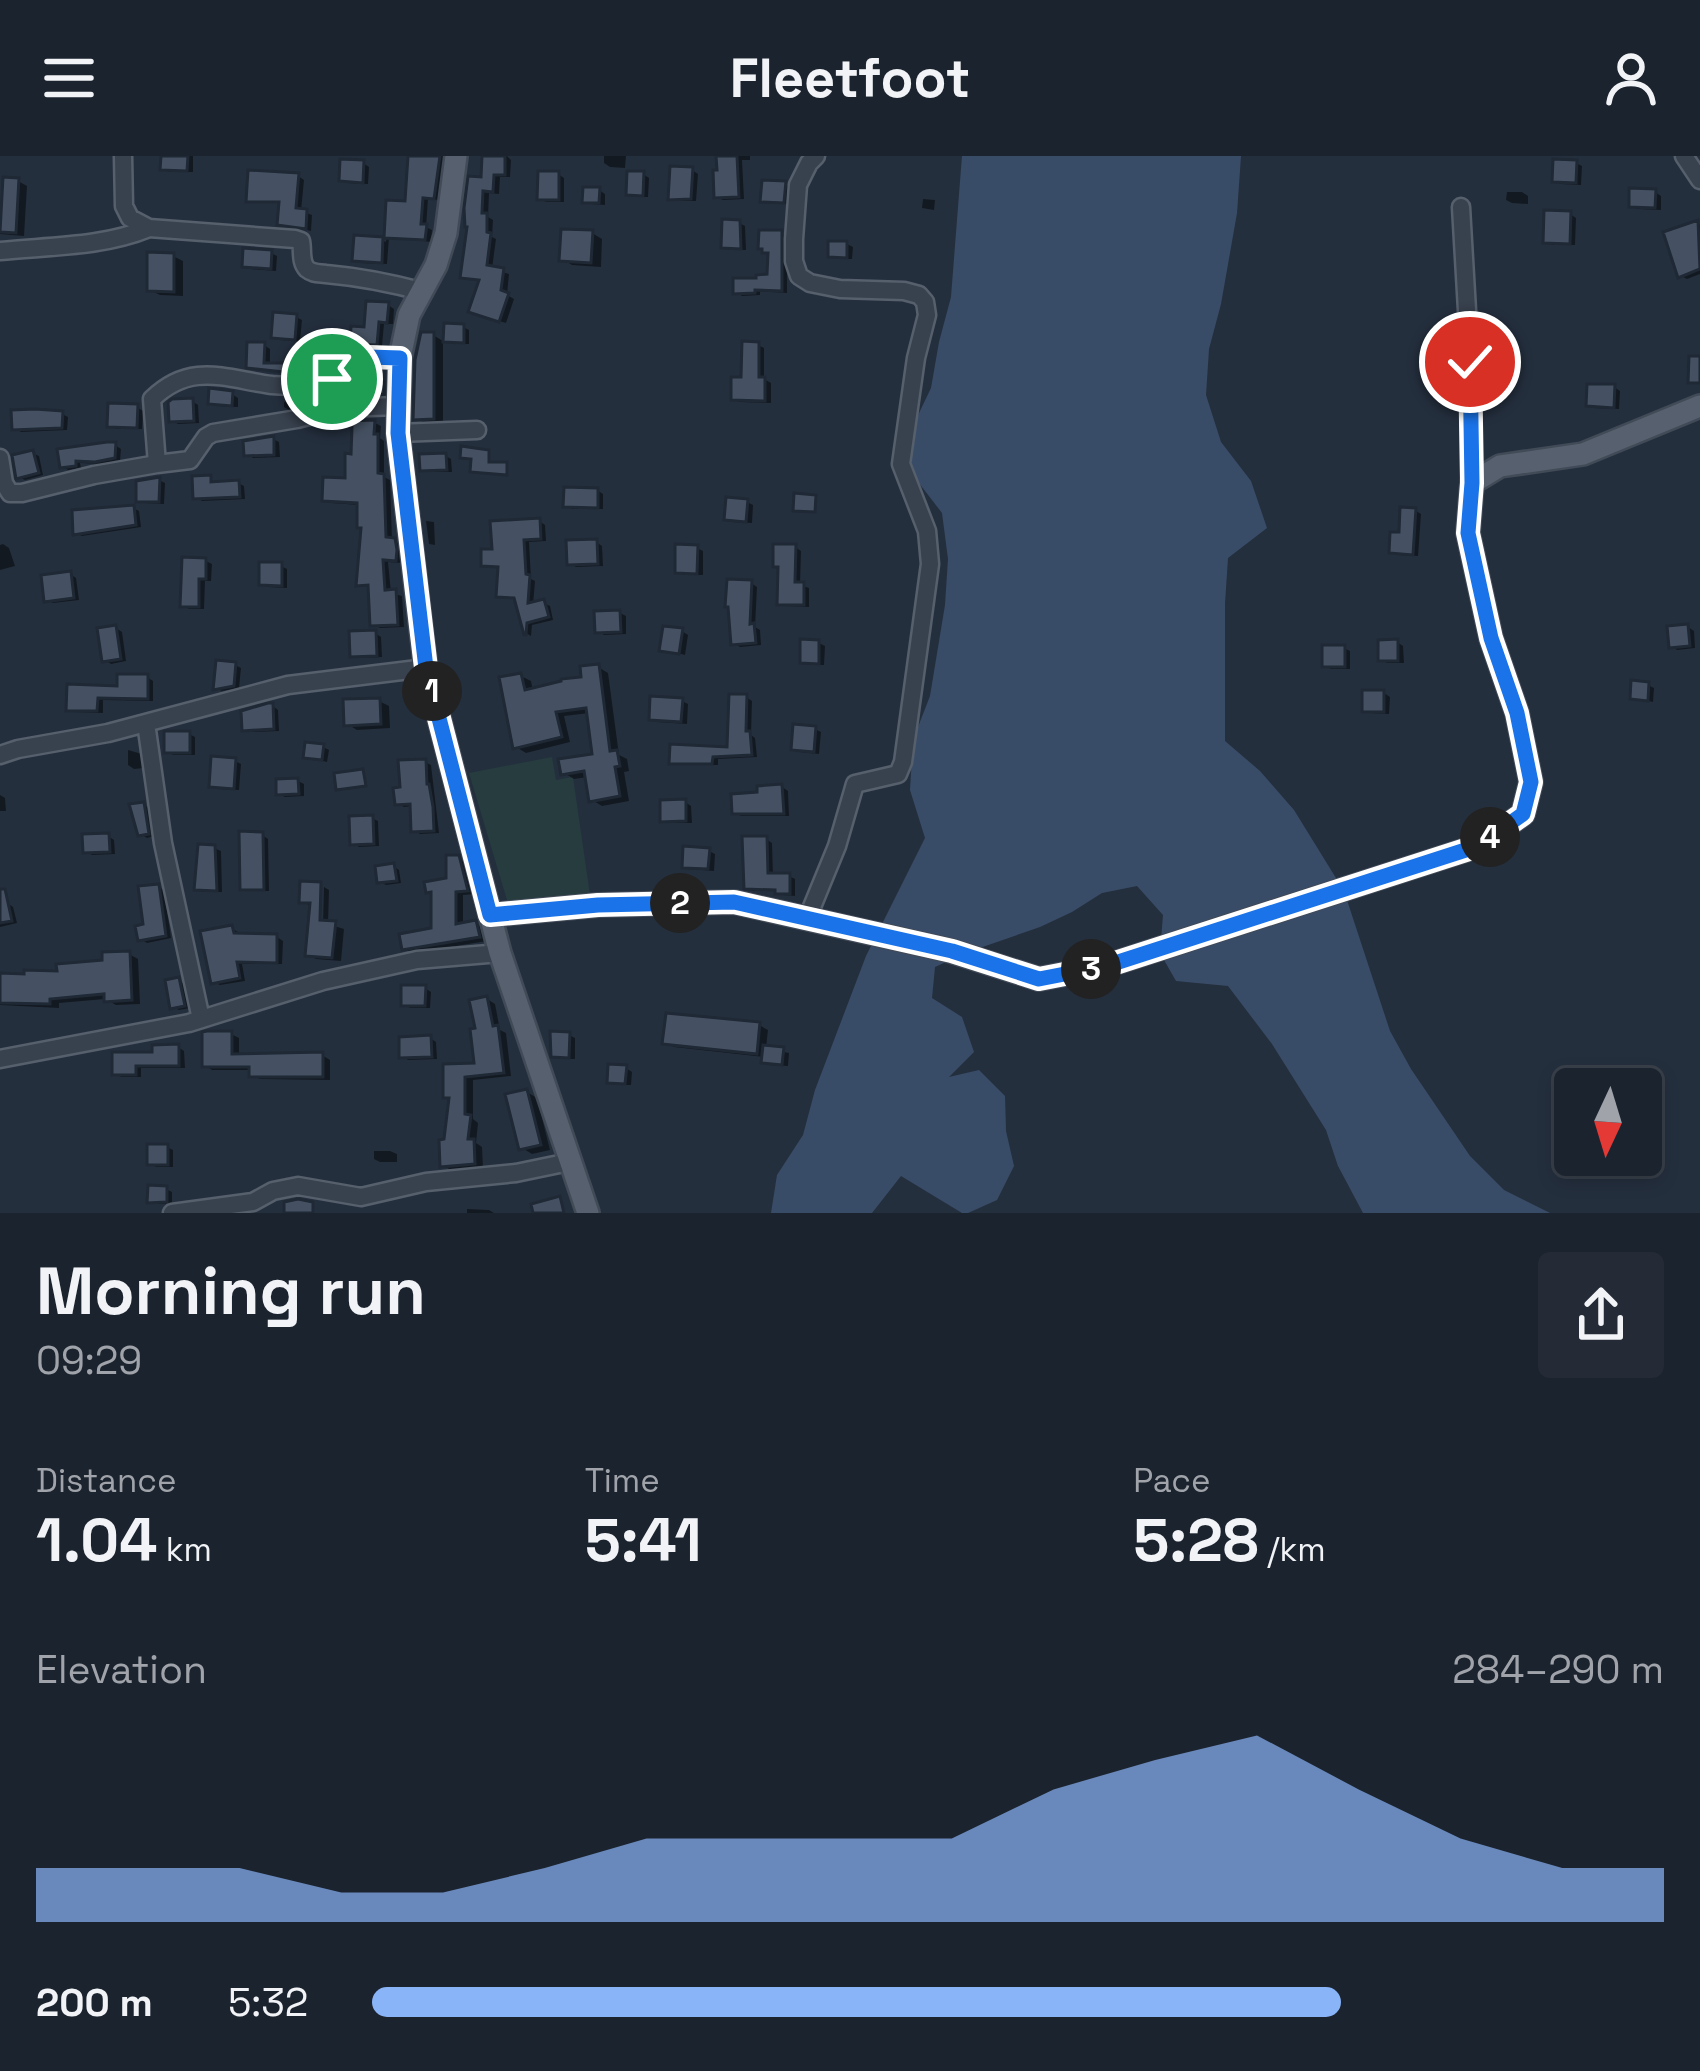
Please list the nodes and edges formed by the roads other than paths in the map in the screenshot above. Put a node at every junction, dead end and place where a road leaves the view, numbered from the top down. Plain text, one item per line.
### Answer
1 (123, 156) edge
2 (457, 156) edge
3 (816, 156) edge
4 (1684, 156) edge
5 (1700, 180) edge
6 (1461, 206) dead end
7 (149, 228) junction
8 (0, 251) edge
9 (424, 292) junction
10 (400, 358) junction
11 (399, 406) junction
12 (1700, 406) edge
13 (477, 430) dead end
14 (398, 433) junction
15 (0, 458) edge
16 (157, 464) junction
17 (1472, 483) junction
18 (426, 668) junction
19 (146, 723) junction
20 (0, 755) edge
21 (490, 915) junction
22 (807, 919) junction
23 (500, 953) junction
24 (201, 1019) junction
25 (0, 1059) edge
26 (569, 1162) junction
27 (172, 1213) edge
28 (588, 1213) edge

1 - 7 street
2 - 9 main road
3 - 22 street
4 - 5 street
6 - 17 street
7 - 8 street
7 - 9 street
9 - 10 main road
10 - 11 main road
10 - 16 street
11 - 14 main road
11 - 16 street
12 - 17 main road
13 - 14 street
14 - 18 main road
15 - 16 street
17 - 22 main road
18 - 19 street
18 - 21 main road
19 - 20 street
19 - 24 street
21 - 22 main road
21 - 23 main road
23 - 24 street
23 - 26 main road
24 - 25 street
26 - 27 street
26 - 28 main road

